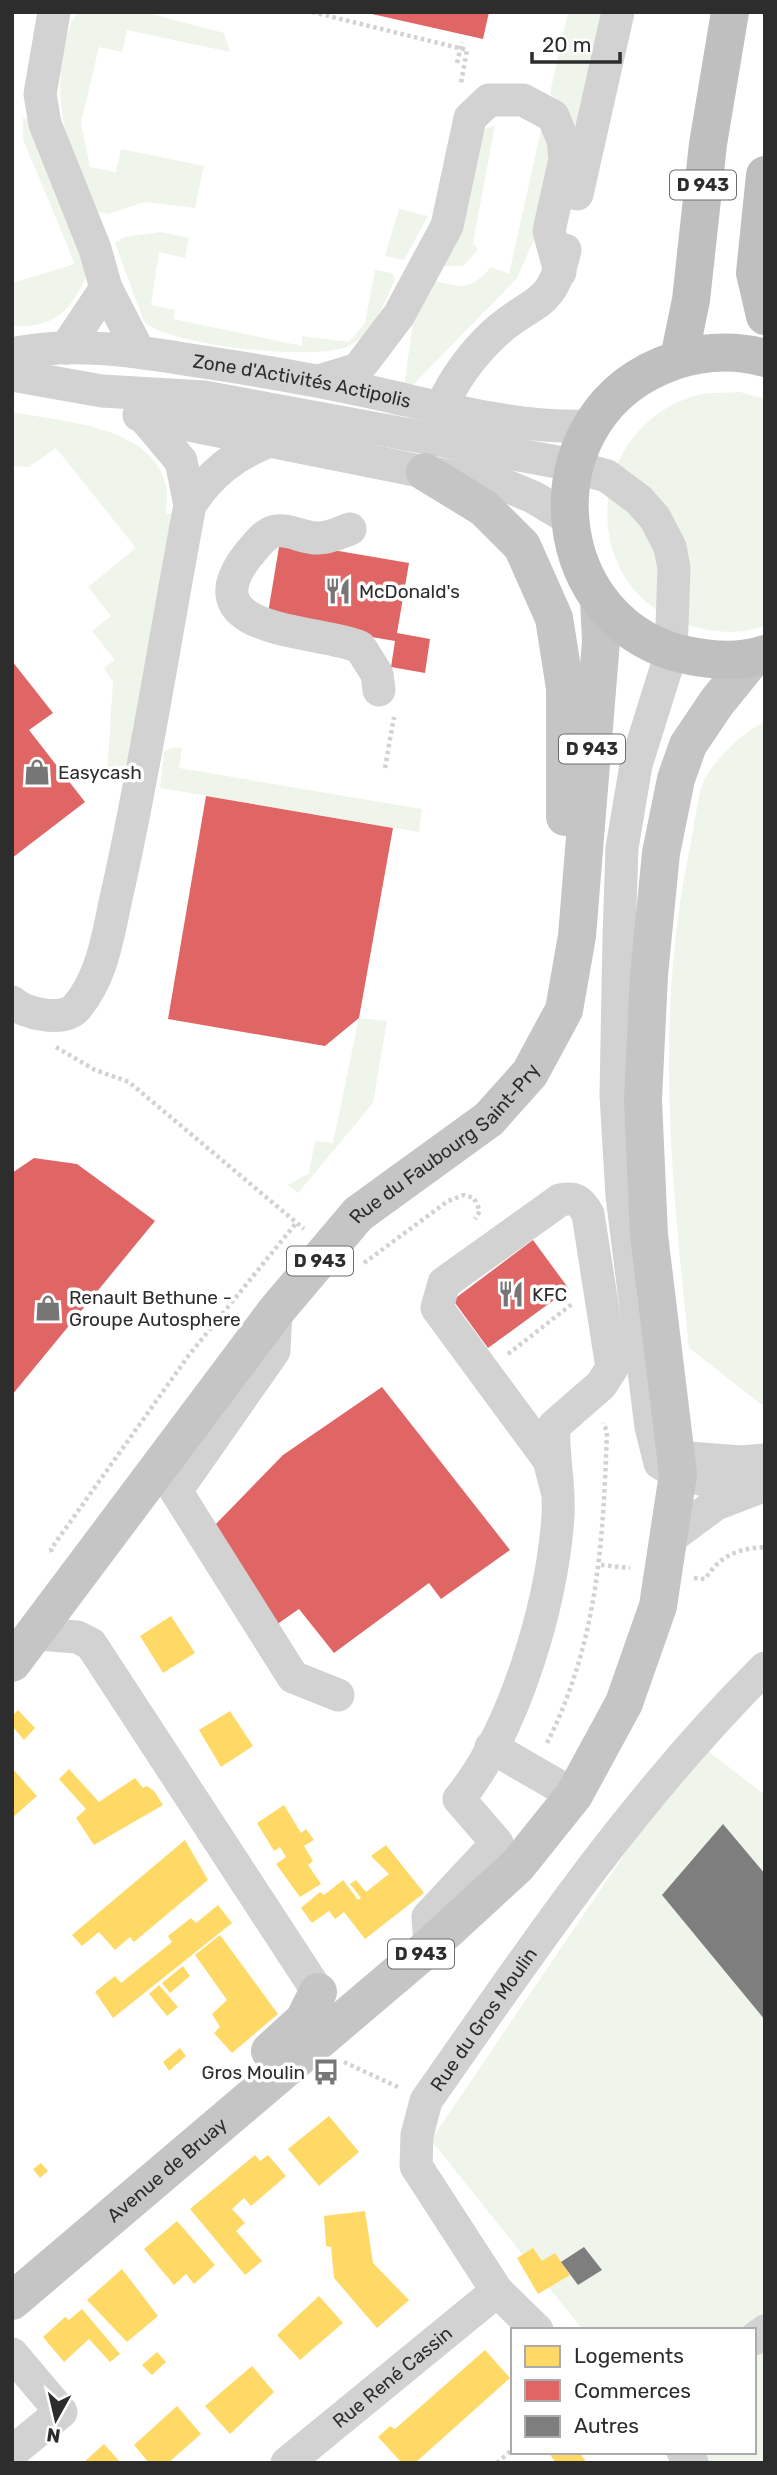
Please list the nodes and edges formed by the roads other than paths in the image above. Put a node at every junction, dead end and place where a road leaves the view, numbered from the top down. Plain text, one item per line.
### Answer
1 (54, 12) edge
2 (618, 12) edge
3 (730, 12) edge
4 (765, 175) edge
5 (560, 272) junction
6 (106, 288) junction
7 (765, 316) edge
8 (66, 348) junction
9 (139, 352) junction
10 (679, 358) junction
11 (765, 358) edge
12 (13, 360) edge
13 (319, 381) junction
14 (12, 392) edge
15 (441, 408) junction
16 (143, 416) junction
17 (590, 426) junction
18 (267, 442) junction
19 (573, 466) junction
20 (425, 472) junction
21 (190, 505) junction
22 (568, 518) junction
23 (350, 529) dead end
24 (599, 600) junction
25 (671, 653) junction
26 (758, 656) edge
27 (379, 690) dead end
28 (580, 898) junction
29 (12, 1002) edge
30 (276, 1311) junction
31 (765, 1439) edge
32 (671, 1452) junction
33 (765, 1460) edge
34 (756, 1489) edge
35 (558, 1495) junction
36 (670, 1538) junction
37 (37, 1634) junction
38 (12, 1663) edge
39 (765, 1668) edge
40 (338, 1695) dead end
41 (491, 1747) junction
42 (575, 1795) junction
43 (430, 1946) junction
44 (318, 1992) joint
45 (107, 2220) junction
46 (497, 2291) junction
47 (12, 2301) edge
48 (535, 2328) edge
49 (12, 2354) edge
50 (12, 2452) edge
51 (287, 2463) edge

1 - 6 street
2 - 5 street
3 - 10 highway, D 943
4 - 7 highway, D 943
5 - 13 street
5 - 15 street
6 - 8 street
6 - 9 street
8 - 9 street, Zone d'Activités Actipolis
8 - 12 street, Zone d'Activités Actipolis
9 - 13 street, Zone d'Activités Actipolis
10 - 11 highway
10 - 17 highway
12 - 19 street
13 - 15 street, Zone d'Activités Actipolis
14 - 16 street
15 - 17 street, Zone d'Activités Actipolis
16 - 18 street
16 - 21 street
17 - 19 highway
18 - 20 street
18 - 21 street
19 - 22 highway
19 - 25 street
20 - 22 street
20 - 28 main road
21 - 29 street
22 - 24 highway
23 - 27 street
24 - 25 highway
24 - 28 main road, Rue du Faubourg Saint-Pry / D 943
25 - 26 highway
25 - 32 street
26 - 32 main road, D 943
28 - 30 main road, Rue du Faubourg Saint-Pry / D 943
30 - 37 main road, Rue du Faubourg Saint-Pry / D 943
30 - 40 street
31 - 32 street
32 - 33 street
32 - 34 street
32 - 36 main road, D 943
34 - 36 street
35 - 35 street
35 - 41 street
36 - 42 main road, D 943
37 - 38 main road, Rue du Faubourg Saint-Pry
37 - 44 street
39 - 46 street, Rue du Gros Moulin
41 - 42 street
41 - 43 street
42 - 43 main road, D 943
43 - 45 main road, Avenue de Bruay / D 943
44 - 45 main road
45 - 47 main road, Avenue de Bruay / D 943
46 - 48 street, Rue du Gros Moulin
46 - 51 street, Rue René Cassin
49 - 50 street

